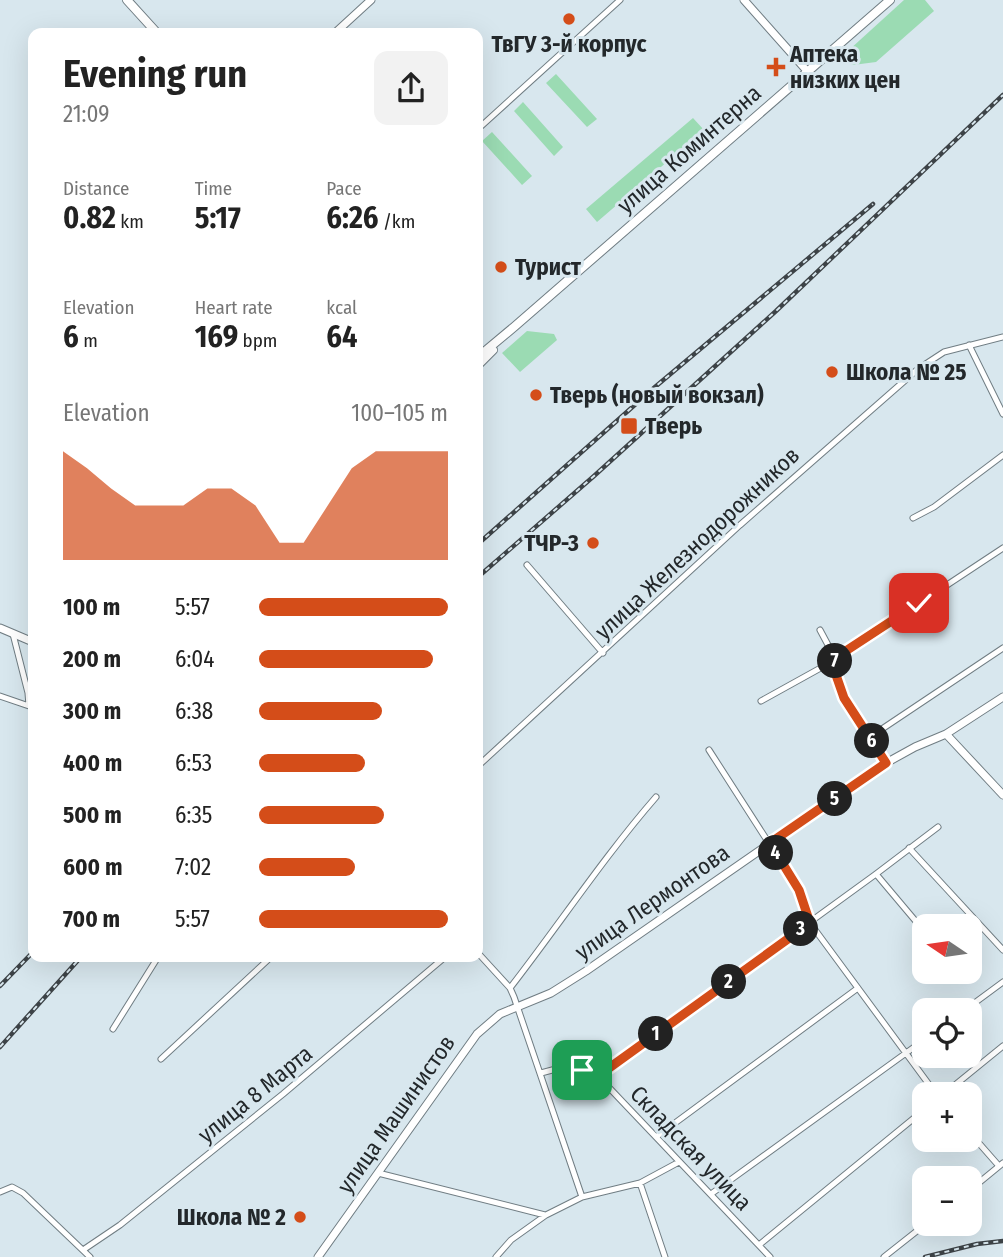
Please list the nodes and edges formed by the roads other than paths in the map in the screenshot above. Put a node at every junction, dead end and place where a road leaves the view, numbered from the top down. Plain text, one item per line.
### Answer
1 (127, 0) edge
2 (370, 0) edge
3 (620, 0) edge
4 (744, 0) edge
5 (890, 0) edge
6 (152, 28) edge
7 (340, 28) edge
8 (808, 72) junction
9 (483, 124) edge
10 (514, 327) junction
11 (1003, 337) edge
12 (969, 345) junction
13 (483, 353) edge
14 (483, 360) edge
15 (1003, 414) edge
16 (1003, 455) edge
17 (914, 518) dead end
18 (1003, 548) edge
19 (527, 565) dead end
20 (0, 628) edge
21 (820, 630) dead end
22 (13, 633) junction
23 (28, 640) edge
24 (1003, 648) edge
25 (603, 653) junction
26 (835, 658) junction
27 (28, 693) edge
28 (0, 696) edge
29 (1003, 697) edge
30 (761, 701) dead end
31 (28, 706) edge
32 (946, 734) junction
33 (870, 737) junction
34 (709, 750) dead end
35 (483, 761) edge
36 (886, 763) junction
37 (1003, 795) edge
38 (656, 797) dead end
39 (938, 827) dead end
40 (770, 843) junction
41 (909, 848) junction
42 (876, 874) junction
43 (912, 918) edge
44 (810, 923) junction
45 (1003, 950) edge
46 (483, 958) edge
47 (155, 962) edge
48 (266, 962) edge
49 (439, 962) edge
50 (1003, 982) edge
51 (510, 988) junction
52 (858, 988) junction
53 (981, 998) edge
54 (517, 1006) junction
55 (113, 1029) dead end
56 (1003, 1046) edge
57 (912, 1049) edge
58 (906, 1054) junction
59 (161, 1059) dead end
60 (541, 1073) junction
61 (598, 1076) junction
62 (927, 1082) edge
63 (959, 1082) edge
64 (912, 1120) edge
65 (656, 1137) junction
66 (982, 1145) edge
67 (679, 1162) junction
68 (1001, 1165) edge
69 (379, 1173) junction
70 (982, 1180) edge
71 (640, 1183) junction
72 (0, 1192) edge
73 (711, 1194) junction
74 (582, 1197) junction
75 (546, 1215) junction
76 (912, 1235) edge
77 (759, 1245) junction
78 (83, 1250) junction
79 (90, 1257) edge
80 (318, 1257) edge
81 (496, 1257) edge
82 (666, 1257) edge
83 (770, 1257) edge
84 (884, 1257) edge

1 - 6 main road
2 - 7 main road
3 - 9 street
4 - 8 main road
5 - 8 main road, улица Коминтерна
8 - 10 main road, улица Коминтерна
10 - 13 main road, улица Коминтерна
10 - 14 main road, улица Коминтерна
11 - 12 street, улица Железнодорожников
12 - 15 street
12 - 25 street, улица Железнодорожников
16 - 17 street
18 - 26 street
19 - 25 street
20 - 22 main road
21 - 26 street
22 - 23 main road
22 - 27 street
24 - 33 street
25 - 35 street, улица Железнодорожников
26 - 30 street
26 - 33 street
28 - 31 street
29 - 32 main road, улица Лермонтова
32 - 36 main road, улица Лермонтова
32 - 37 main road
33 - 36 street
34 - 40 street
36 - 40 main road, улица Лермонтова
38 - 51 street
39 - 41 street
40 - 44 street
40 - 54 main road, улица Лермонтова
41 - 42 street
41 - 45 street
42 - 43 street
42 - 44 street
44 - 52 street
44 - 61 street
46 - 51 street
47 - 55 street
48 - 59 street
49 - 78 street, улица 8 Марта
50 - 53 street
51 - 54 street
52 - 58 street
52 - 65 street
54 - 60 street
54 - 69 main road, улица Машинистов
56 - 63 street
57 - 58 street
58 - 62 street
58 - 73 street
60 - 61 street
60 - 74 street
61 - 65 street, Складская улица
64 - 77 street
65 - 67 street, Складская улица
66 - 68 street
67 - 71 street
67 - 73 street, Складская улица
68 - 70 street
69 - 75 street
69 - 80 main road, улица Машинистов
71 - 74 street
71 - 82 street
72 - 78 street
73 - 77 street, Складская улица
74 - 75 street
75 - 81 street
76 - 84 street
77 - 83 street, Складская улица
78 - 79 street

